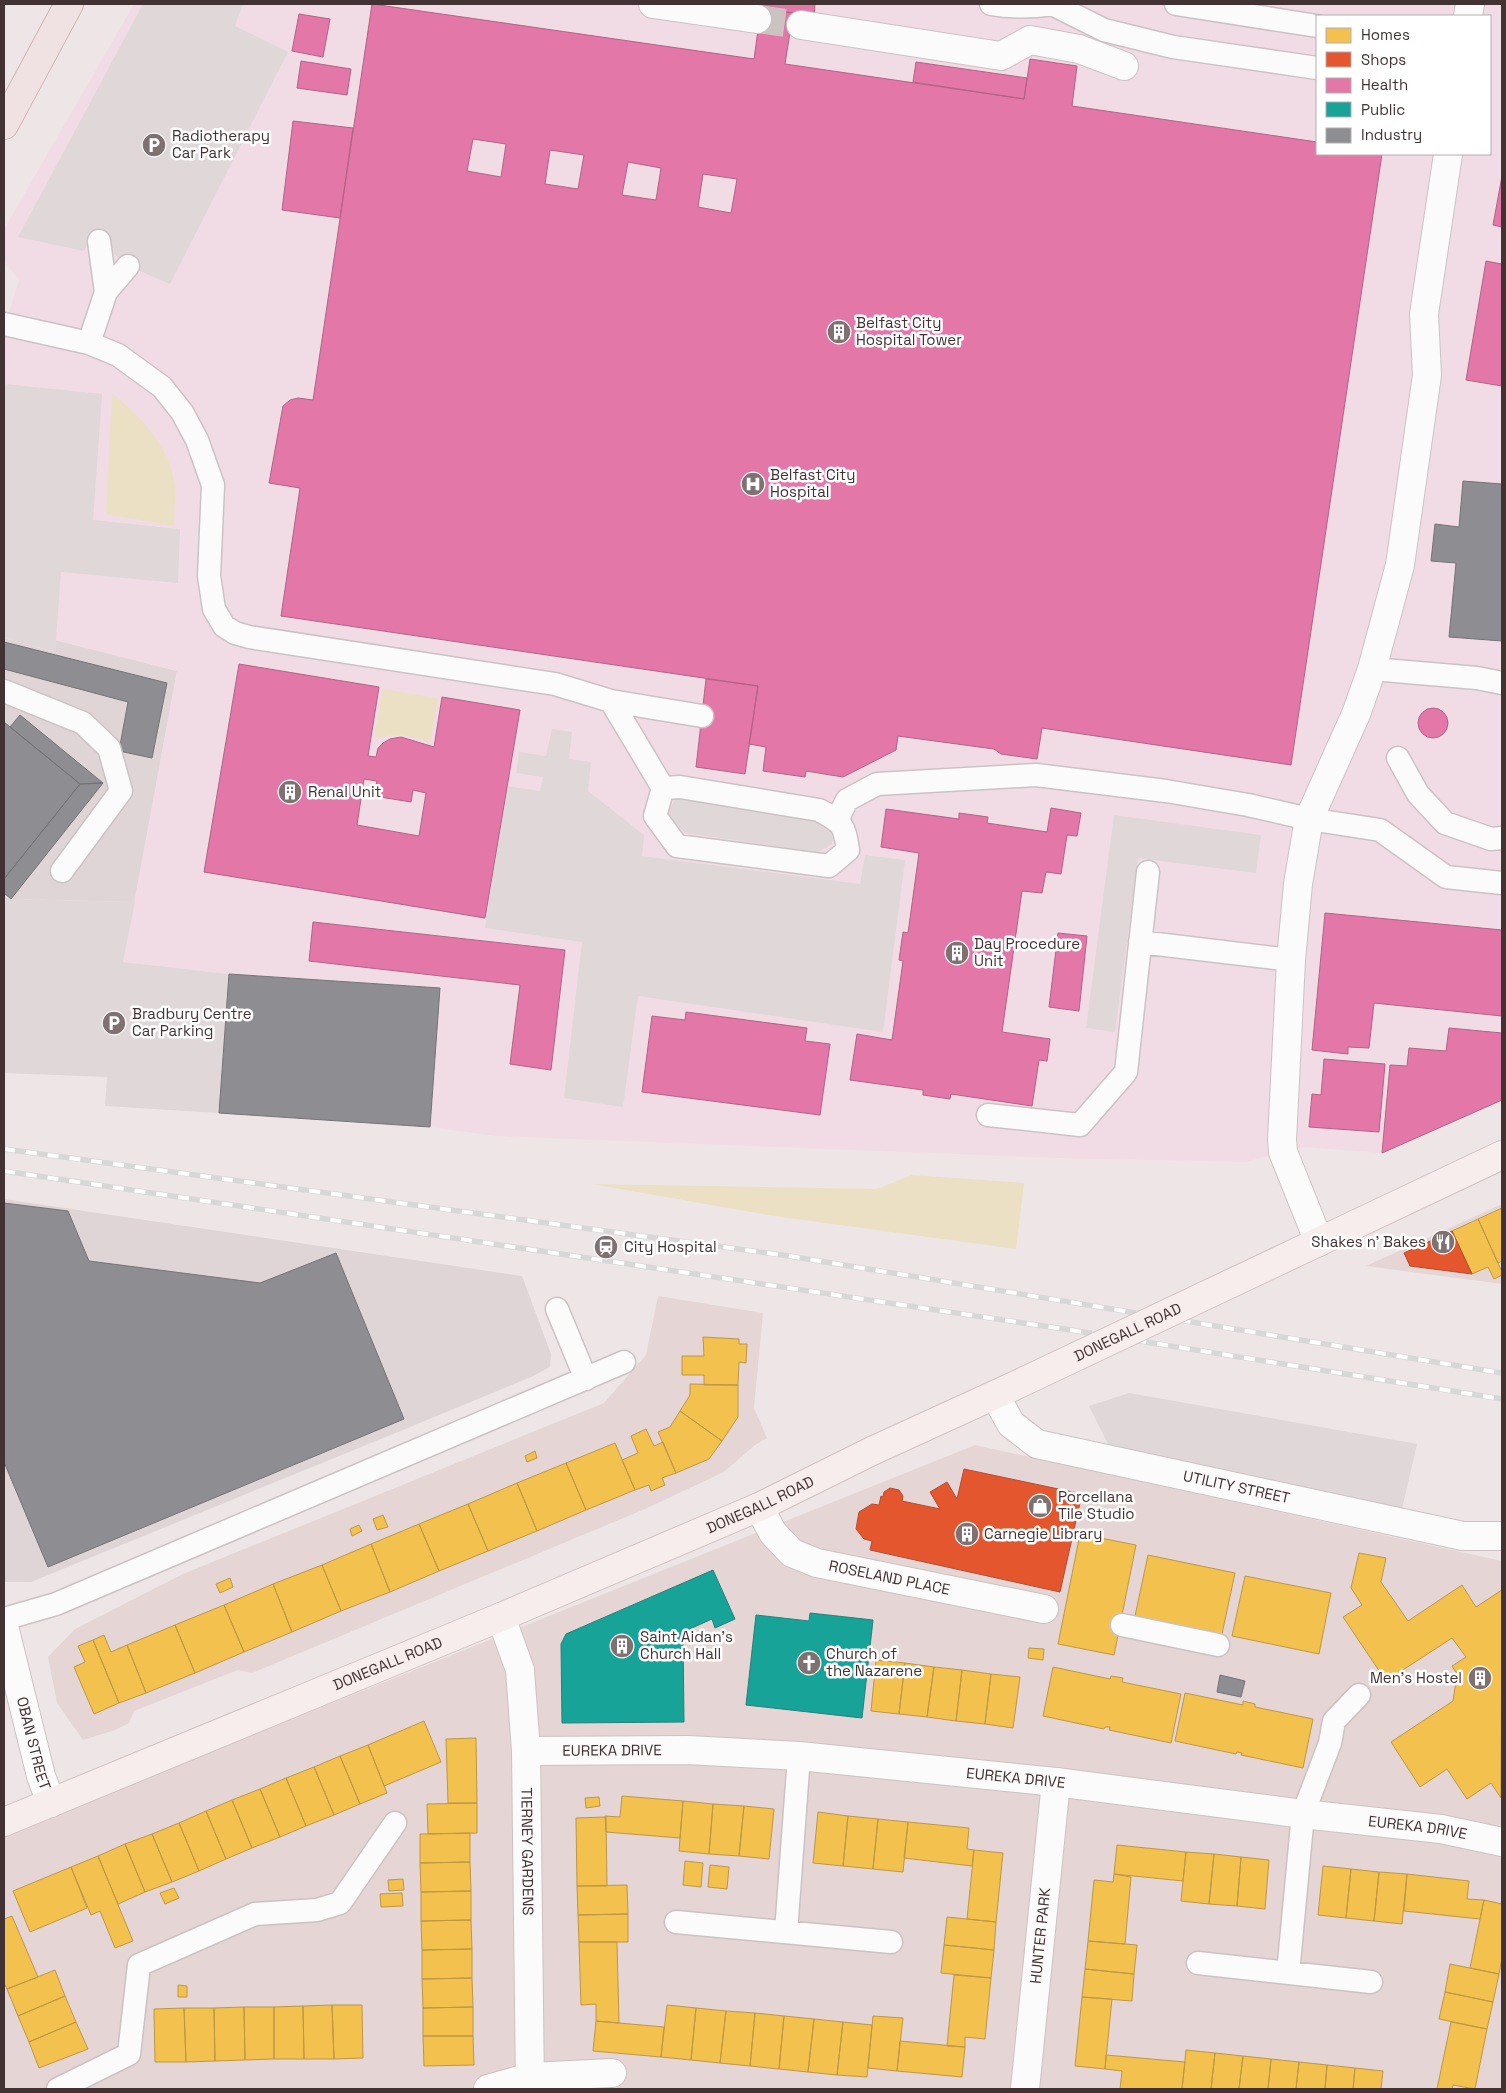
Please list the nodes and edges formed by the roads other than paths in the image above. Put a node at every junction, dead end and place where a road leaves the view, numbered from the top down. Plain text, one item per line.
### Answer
1 (69, 4) edge
2 (653, 4) edge
3 (992, 4) edge
4 (1053, 4) edge
5 (1176, 4) edge
6 (757, 19) tunnel mouth
7 (800, 25) tunnel mouth
8 (1316, 26) edge
9 (1124, 66) dead end
10 (1316, 68) edge
11 (4, 126) edge
12 (1448, 155) edge
13 (99, 241) dead end
14 (128, 266) dead end
15 (106, 292) junction
16 (4, 324) edge
17 (89, 343) junction
18 (1372, 669) junction
19 (1502, 683) edge
20 (4, 691) edge
21 (611, 702) junction
22 (702, 716) dead end
23 (1398, 758) dead end
24 (663, 788) junction
25 (1309, 819) junction
26 (836, 820) junction
27 (1502, 838) edge
28 (62, 871) dead end
29 (1148, 872) dead end
30 (1502, 883) edge
31 (1140, 942) junction
32 (1291, 960) junction
33 (988, 1115) dead end
34 (1502, 1155) edge
35 (1319, 1242) junction
36 (557, 1309) dead end
37 (624, 1362) dead end
38 (586, 1379) junction
39 (1004, 1391) junction
40 (759, 1507) junction
41 (1502, 1536) edge
42 (1052, 1611) dead end
43 (501, 1617) junction
44 (4, 1619) edge
45 (1122, 1625) dead end
46 (4, 1626) edge
47 (1218, 1645) dead end
48 (1359, 1695) dead end
49 (526, 1751) junction
50 (799, 1756) junction
51 (1056, 1782) junction
52 (51, 1803) junction
53 (1304, 1814) junction
54 (4, 1822) edge
55 (395, 1823) dead end
56 (1502, 1842) edge
57 (676, 1922) dead end
58 (786, 1932) junction
59 (891, 1942) dead end
60 (1198, 1963) dead end
61 (1288, 1973) junction
62 (1371, 1982) dead end
63 (612, 2073) dead end
64 (530, 2083) edge
65 (58, 2089) edge
66 (488, 2089) edge
67 (1025, 2089) edge

1 - 11 main road
2 - 6 street
3 - 4 lane
4 - 10 lane
5 - 8 lane
7 - 9 street
12 - 18 street
13 - 15 lane
14 - 15 lane
15 - 17 lane
16 - 17 lane
17 - 21 lane
18 - 19 lane
18 - 25 street
20 - 28 lane
21 - 22 lane
21 - 24 lane
23 - 27 lane
24 - 26 lane
24 - 26 lane
25 - 26 lane
25 - 30 lane
25 - 32 street
29 - 31 lane
31 - 32 lane
31 - 33 lane
32 - 35 street
34 - 35 street, DONEGALL ROAD
35 - 39 street, DONEGALL ROAD, bridge
36 - 38 lane
37 - 38 lane
38 - 44 lane
39 - 40 street, DONEGALL ROAD
39 - 41 street, UTILITY STREET
40 - 42 street, ROSELAND PLACE
40 - 43 street, DONEGALL ROAD
43 - 49 street, TIERNEY GARDENS
43 - 52 street, DONEGALL ROAD
45 - 47 lane
46 - 52 street, OBAN STREET
48 - 53 lane
49 - 50 street, EUREKA DRIVE
49 - 64 street, TIERNEY GARDENS
50 - 51 street, EUREKA DRIVE
50 - 58 lane
51 - 53 street, EUREKA DRIVE
51 - 67 street, HUNTER PARK
52 - 54 street, DONEGALL ROAD
53 - 56 street, EUREKA DRIVE
53 - 61 lane
55 - 65 lane
57 - 58 lane
58 - 59 lane
60 - 61 lane
61 - 62 lane
63 - 64 street
64 - 66 street

